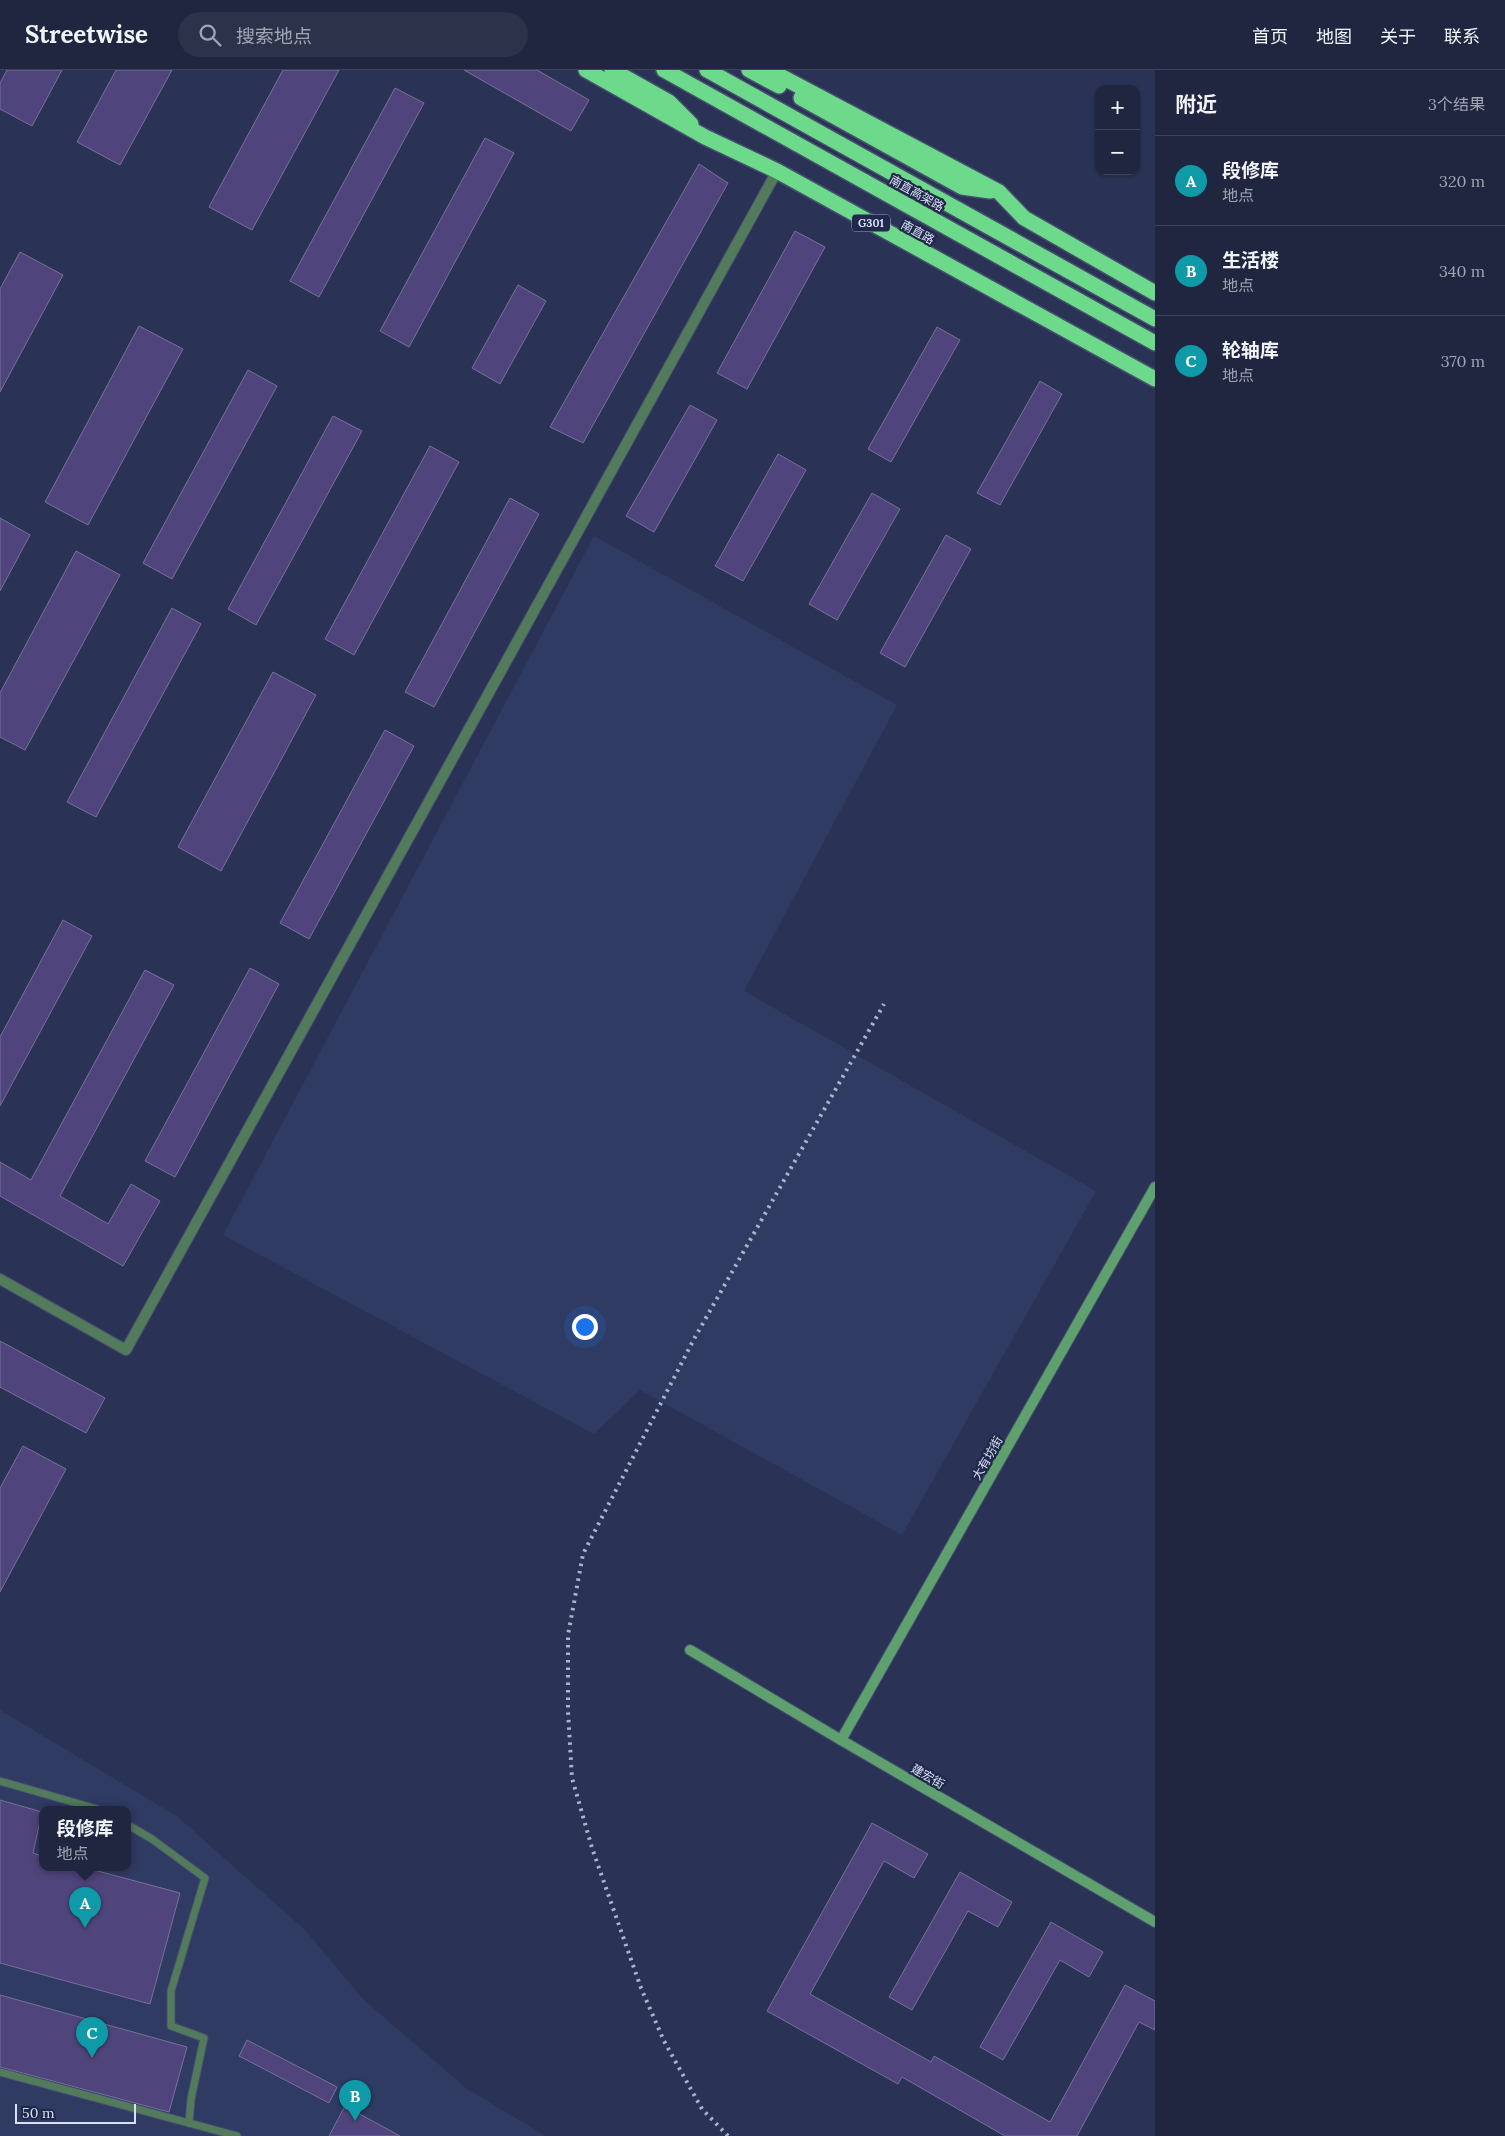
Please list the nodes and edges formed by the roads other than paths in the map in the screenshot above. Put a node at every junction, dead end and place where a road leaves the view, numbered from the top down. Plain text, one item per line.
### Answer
1 (586, 70) edge
2 (612, 70) edge
3 (664, 70) edge
4 (707, 70) edge
5 (749, 70) edge
6 (769, 70) edge
7 (705, 137) junction
8 (777, 171) junction
9 (999, 192) junction
10 (1155, 293) edge
11 (1155, 319) edge
12 (1155, 343) edge
13 (1155, 379) edge
14 (1153, 1195) edge
15 (0, 1279) edge
16 (690, 1650) dead end
17 (841, 1740) junction
18 (0, 1781) edge
19 (87, 1806) edge
20 (131, 1827) edge
21 (1155, 1922) edge
22 (0, 2072) edge
23 (189, 2123) junction
24 (237, 2136) edge

1 - 7 highway, 南直路 / G301
2 - 7 highway
3 - 12 highway, 南直高架路
4 - 11 highway, 南直高架路
5 - 9 highway
6 - 9 highway
7 - 8 highway, 南直路 / G301
8 - 13 highway, 南直路 / G301
8 - 15 street
9 - 10 highway
14 - 17 main road, 大有坊街
16 - 17 main road, 建宏街
17 - 21 main road, 建宏街
18 - 19 lane
20 - 23 lane
22 - 23 lane
23 - 24 lane

